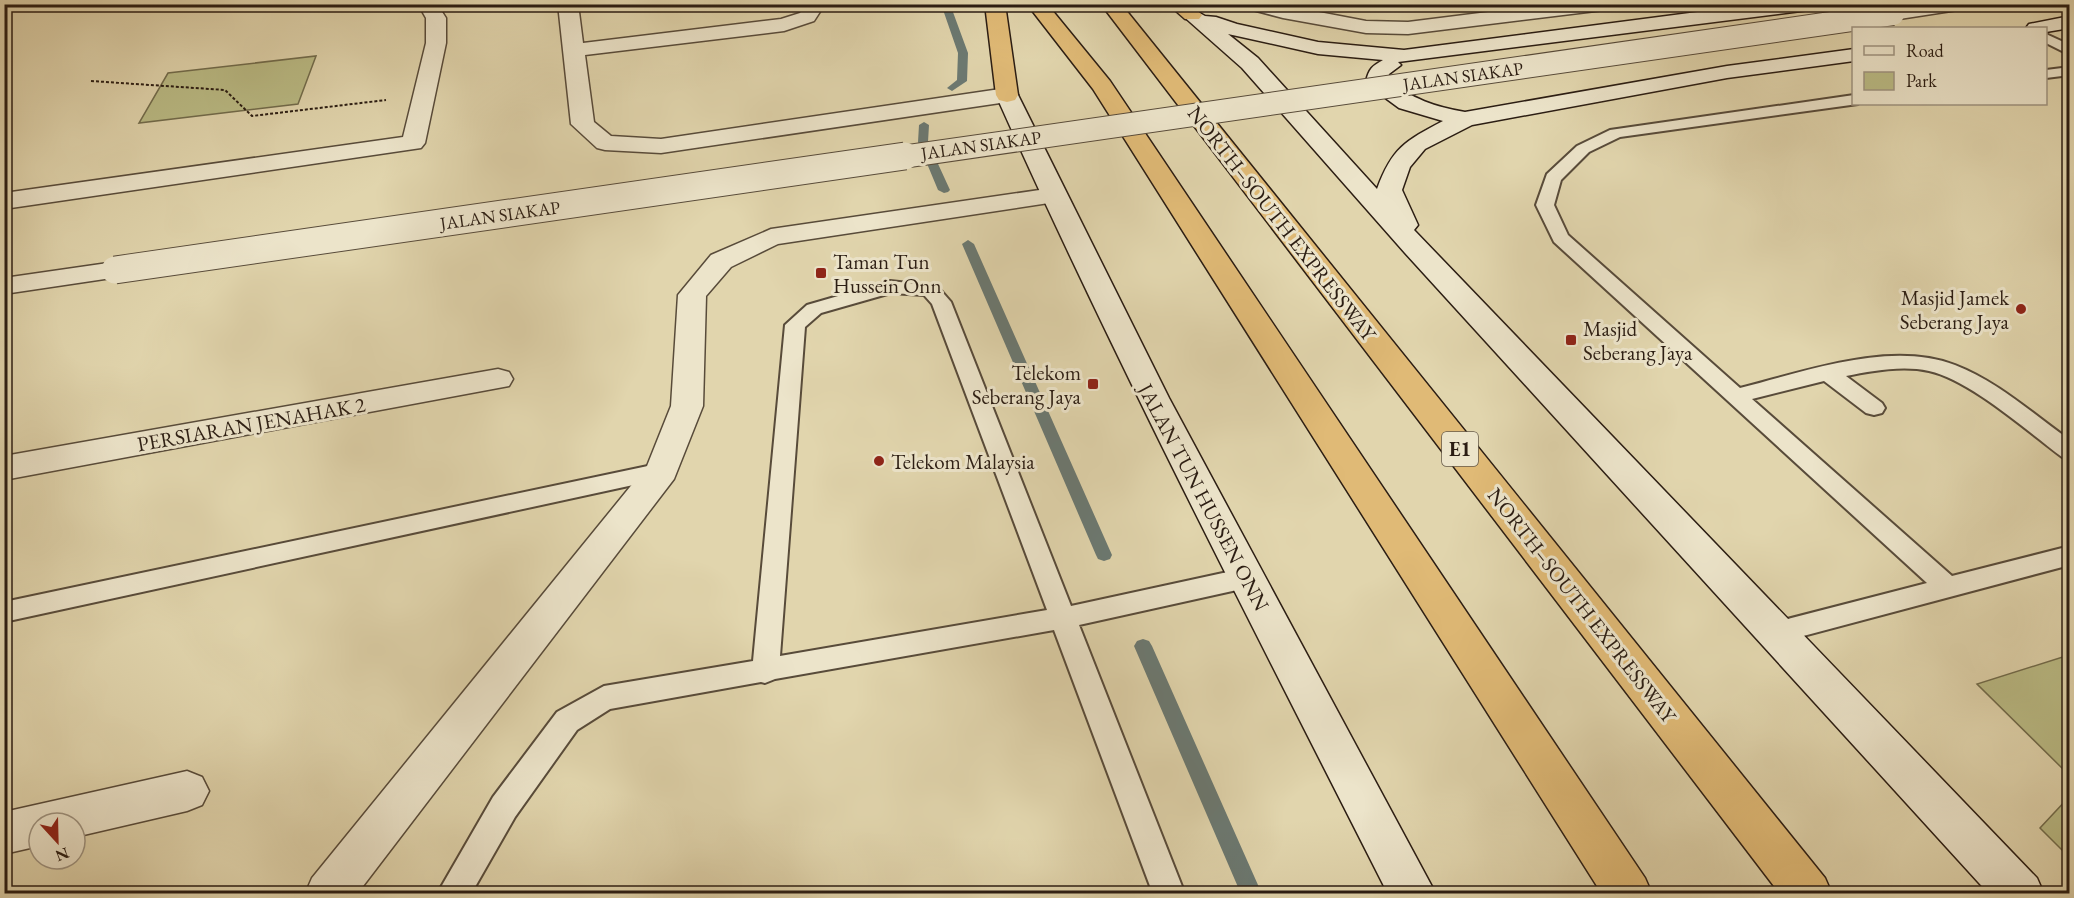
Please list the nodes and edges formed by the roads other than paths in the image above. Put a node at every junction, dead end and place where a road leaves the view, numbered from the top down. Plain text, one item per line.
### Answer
1 (18, 4) edge
2 (427, 4) edge
3 (568, 4) edge
4 (995, 4) edge
5 (1036, 4) edge
6 (1110, 4) edge
7 (1252, 4) edge
8 (1604, 4) edge
9 (1809, 4) edge
10 (1958, 4) edge
11 (4, 6) edge
12 (1184, 10) edge
13 (812, 11) edge
14 (2070, 22) edge
15 (2042, 27) edge
16 (2047, 39) edge
17 (573, 50) junction
18 (2070, 51) edge
19 (1852, 55) edge
20 (1404, 56) junction
21 (2070, 71) edge
22 (2047, 74) edge
23 (1008, 95) junction
24 (1852, 100) edge
25 (1465, 119) junction
26 (1053, 196) junction
27 (4, 201) edge
28 (1415, 247) junction
29 (4, 286) edge
30 (1830, 375) junction
31 (498, 379) dead end
32 (1735, 396) junction
33 (1874, 408) dead end
34 (2070, 451) edge
35 (4, 468) edge
36 (662, 471) junction
37 (2070, 555) edge
38 (1246, 578) junction
39 (1949, 588) junction
40 (4, 612) edge
41 (1062, 617) junction
42 (1777, 632) junction
43 (765, 672) junction
44 (187, 791) dead end
45 (87, 814) edge
46 (27, 828) edge
47 (4, 833) edge
48 (328, 894) edge
49 (453, 894) edge
50 (1169, 894) edge
51 (1413, 894) edge
52 (1629, 894) edge
53 (1809, 894) edge
54 (2021, 894) edge

1 - 11 street
2 - 27 street
3 - 17 street
4 - 23 highway
5 - 52 highway
6 - 53 highway, NORTH–SOUTH EXPRESSWAY / E1
7 - 8 street
9 - 20 street
10 - 29 street, JALAN SIAKAP, bridge
12 - 20 street
12 - 28 street
13 - 17 street
14 - 15 street
16 - 18 lane
17 - 23 street
19 - 25 street
20 - 25 street
21 - 22 lane
23 - 26 street, JALAN TUN HUSSEN ONN
24 - 32 lane
25 - 28 street
26 - 36 street
26 - 38 street, JALAN TUN HUSSEN ONN
28 - 42 street
30 - 32 lane
30 - 33 lane
30 - 34 lane
31 - 35 street, PERSIARAN JENAHAK 2
32 - 39 lane
36 - 40 lane
36 - 48 street
37 - 39 lane
38 - 41 lane
38 - 51 street, JALAN TUN HUSSEN ONN
39 - 42 lane
41 - 43 lane
41 - 43 lane
41 - 50 lane
42 - 54 street
43 - 49 lane
44 - 45 street
46 - 47 street

